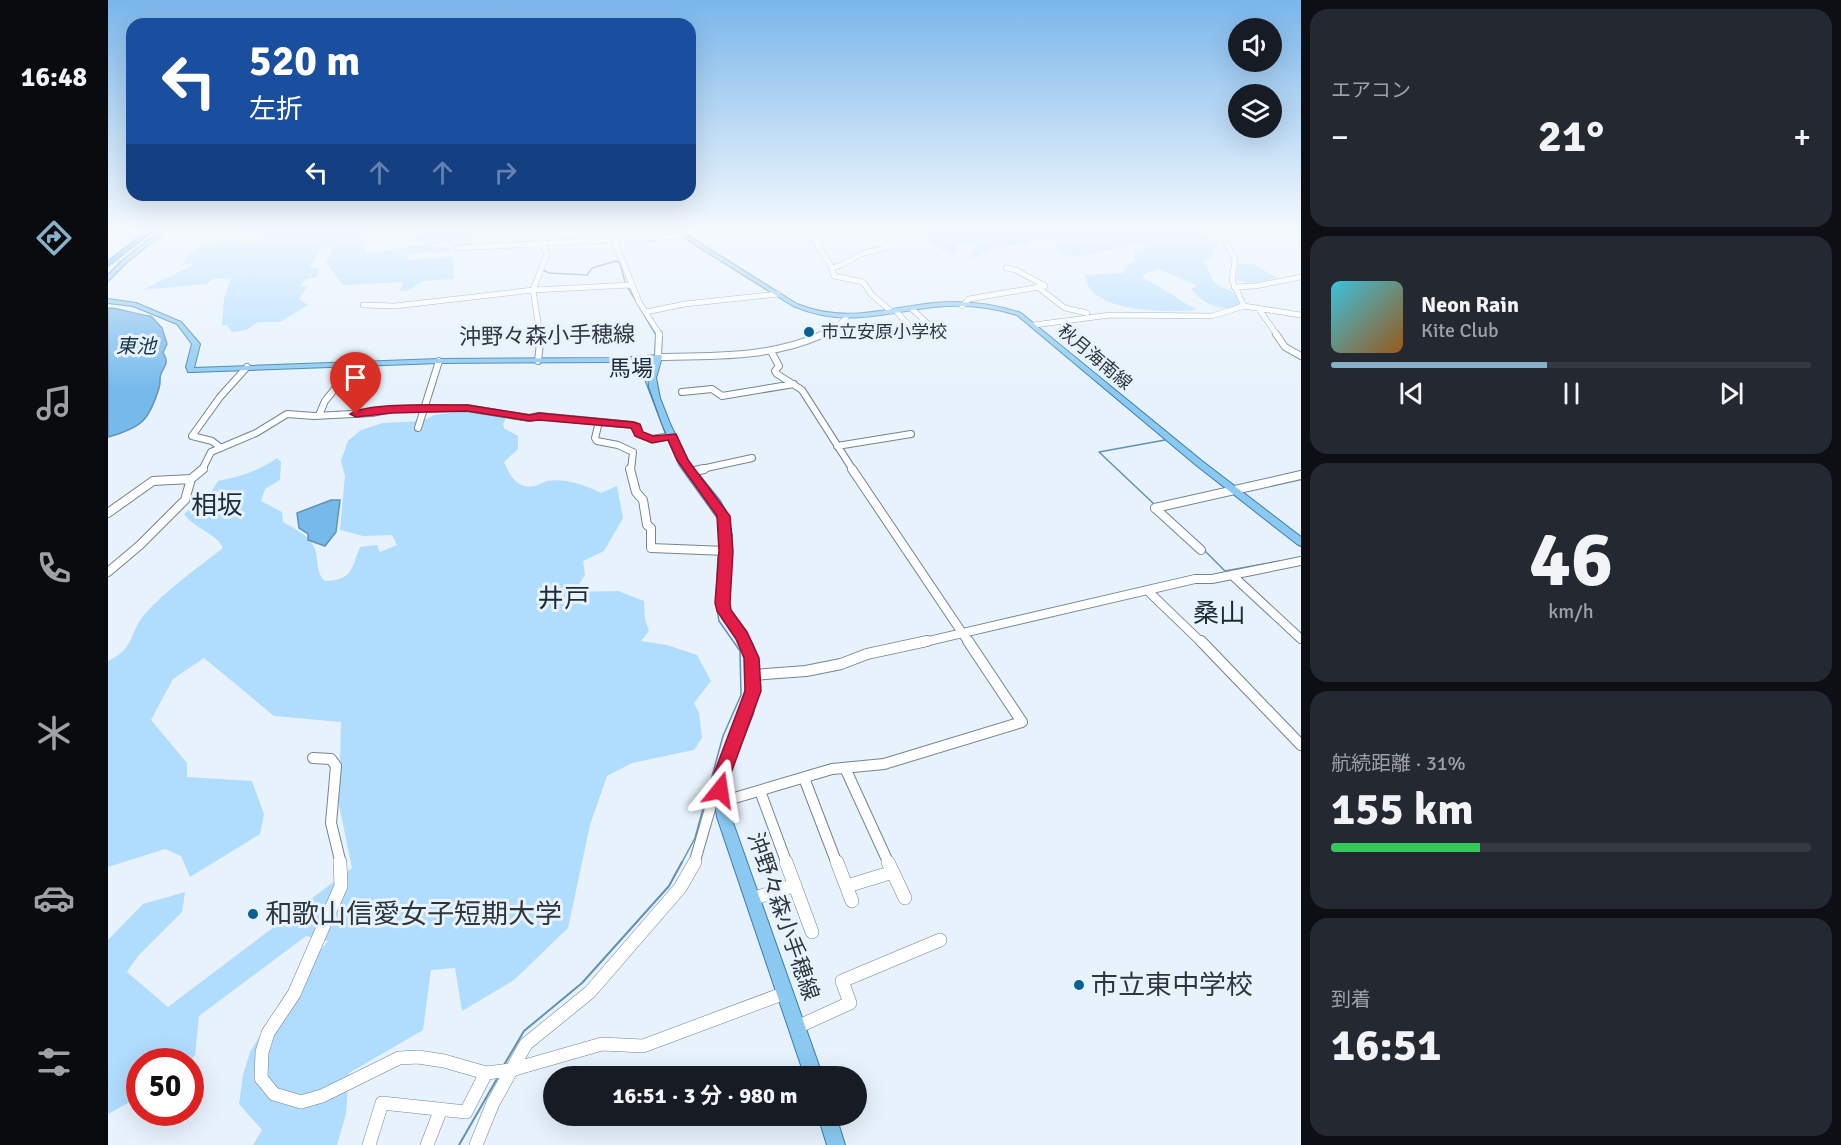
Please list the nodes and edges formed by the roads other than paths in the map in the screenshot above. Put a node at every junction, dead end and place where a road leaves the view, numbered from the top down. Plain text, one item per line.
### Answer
1 (537, 282) edge
2 (759, 282) edge
3 (860, 282) edge
4 (1039, 282) edge
5 (1233, 282) edge
6 (1274, 282) edge
7 (631, 285) joint
8 (1234, 287) junction
9 (1039, 288) junction
10 (533, 290) junction
11 (778, 294) junction
12 (108, 301) edge
13 (363, 305) dead end
14 (962, 306) junction
15 (1245, 306) junction
16 (912, 309) junction
17 (1259, 309) junction
18 (893, 311) junction
19 (646, 312) junction
20 (1094, 315) junction
21 (1301, 315) edge
22 (846, 318) junction
23 (1034, 325) junction
24 (940, 335) dead end
25 (919, 338) dead end
26 (772, 353) junction
27 (1301, 356) edge
28 (658, 357) junction
29 (538, 361) junction
30 (439, 362) junction
31 (355, 364) junction
32 (247, 368) junction
33 (795, 384) junction
34 (682, 392) dead end
35 (423, 410) junction
36 (319, 415) junction
37 (599, 422) junction
38 (418, 428) dead end
39 (910, 434) dead end
40 (672, 436) junction
41 (837, 446) junction
42 (221, 447) junction
43 (752, 458) dead end
44 (690, 472) junction
45 (1301, 476) edge
46 (191, 479) junction
47 (1234, 491) junction
48 (108, 513) edge
49 (1301, 542) edge
50 (1201, 550) dead end
51 (726, 551) junction
52 (1301, 561) edge
53 (108, 572) edge
54 (1232, 575) junction
55 (1148, 591) junction
56 (963, 634) junction
57 (1301, 639) edge
58 (753, 675) junction
59 (1301, 746) edge
60 (313, 758) dead end
61 (845, 768) junction
62 (804, 778) junction
63 (760, 791) junction
64 (720, 796) junction
65 (893, 872) junction
66 (795, 885) junction
67 (847, 886) junction
68 (905, 898) dead end
69 (752, 899) junction
70 (852, 901) dead end
71 (812, 932) dead end
72 (940, 940) dead end
73 (785, 993) junction
74 (797, 1027) junction
75 (810, 1066) edge
76 (511, 1070) junction
77 (486, 1073) junction
78 (441, 1109) junction
79 (829, 1126) edge
80 (369, 1145) edge
81 (427, 1145) edge
82 (476, 1145) edge
83 (836, 1145) edge

1 - 10 street
2 - 11 main road, 秋月海南線
3 - 18 street
4 - 9 street
5 - 8 street
6 - 8 street
7 - 10 street
7 - 19 street
8 - 15 street
9 - 14 street
9 - 20 street
10 - 13 street
10 - 29 street
11 - 19 street
11 - 22 main road, 秋月海南線
12 - 32 main road, 沖野々森小手穂線
14 - 16 main road, 秋月海南線
14 - 23 main road, 秋月海南線
15 - 17 street
15 - 20 street
16 - 18 main road, 秋月海南線
16 - 24 street
17 - 21 street
17 - 27 street
18 - 22 main road, 秋月海南線
18 - 25 street
19 - 28 street
20 - 23 street
22 - 26 street
23 - 47 main road, 秋月海南線
26 - 28 street
26 - 33 street
28 - 29 main road, 沖野々森小手穂線
28 - 40 main road, 沖野々森小手穂線
29 - 30 main road, 沖野々森小手穂線
30 - 31 main road, 沖野々森小手穂線
30 - 35 street
31 - 32 main road, 沖野々森小手穂線
31 - 36 street
32 - 42 street
33 - 34 street
33 - 41 street
35 - 36 street
35 - 37 street
35 - 38 street
36 - 42 street
37 - 40 street
37 - 51 street
39 - 41 street
40 - 44 main road, 沖野々森小手穂線
41 - 56 street
42 - 46 street
43 - 44 street
44 - 51 main road, 沖野々森小手穂線
45 - 47 street
46 - 48 street
46 - 53 street
47 - 49 main road, 秋月海南線
47 - 50 street
51 - 58 main road, 沖野々森小手穂線
52 - 54 street
54 - 55 street
54 - 57 street
55 - 56 street
55 - 59 street
56 - 58 street
56 - 61 street
58 - 64 main road, 沖野々森小手穂線
60 - 77 street
61 - 62 street
61 - 65 street
62 - 63 street
62 - 67 street
63 - 64 street
63 - 66 street
64 - 69 main road, 沖野々森小手穂線
64 - 76 street
65 - 67 street
65 - 68 street
66 - 69 street
66 - 71 street
67 - 70 street
69 - 73 main road, 沖野々森小手穂線
72 - 74 street
73 - 74 main road, 沖野々森小手穂線
73 - 76 street
74 - 75 main road, 沖野々森小手穂線
76 - 77 street
76 - 82 street
77 - 78 street
78 - 80 street
78 - 81 street
79 - 83 main road

